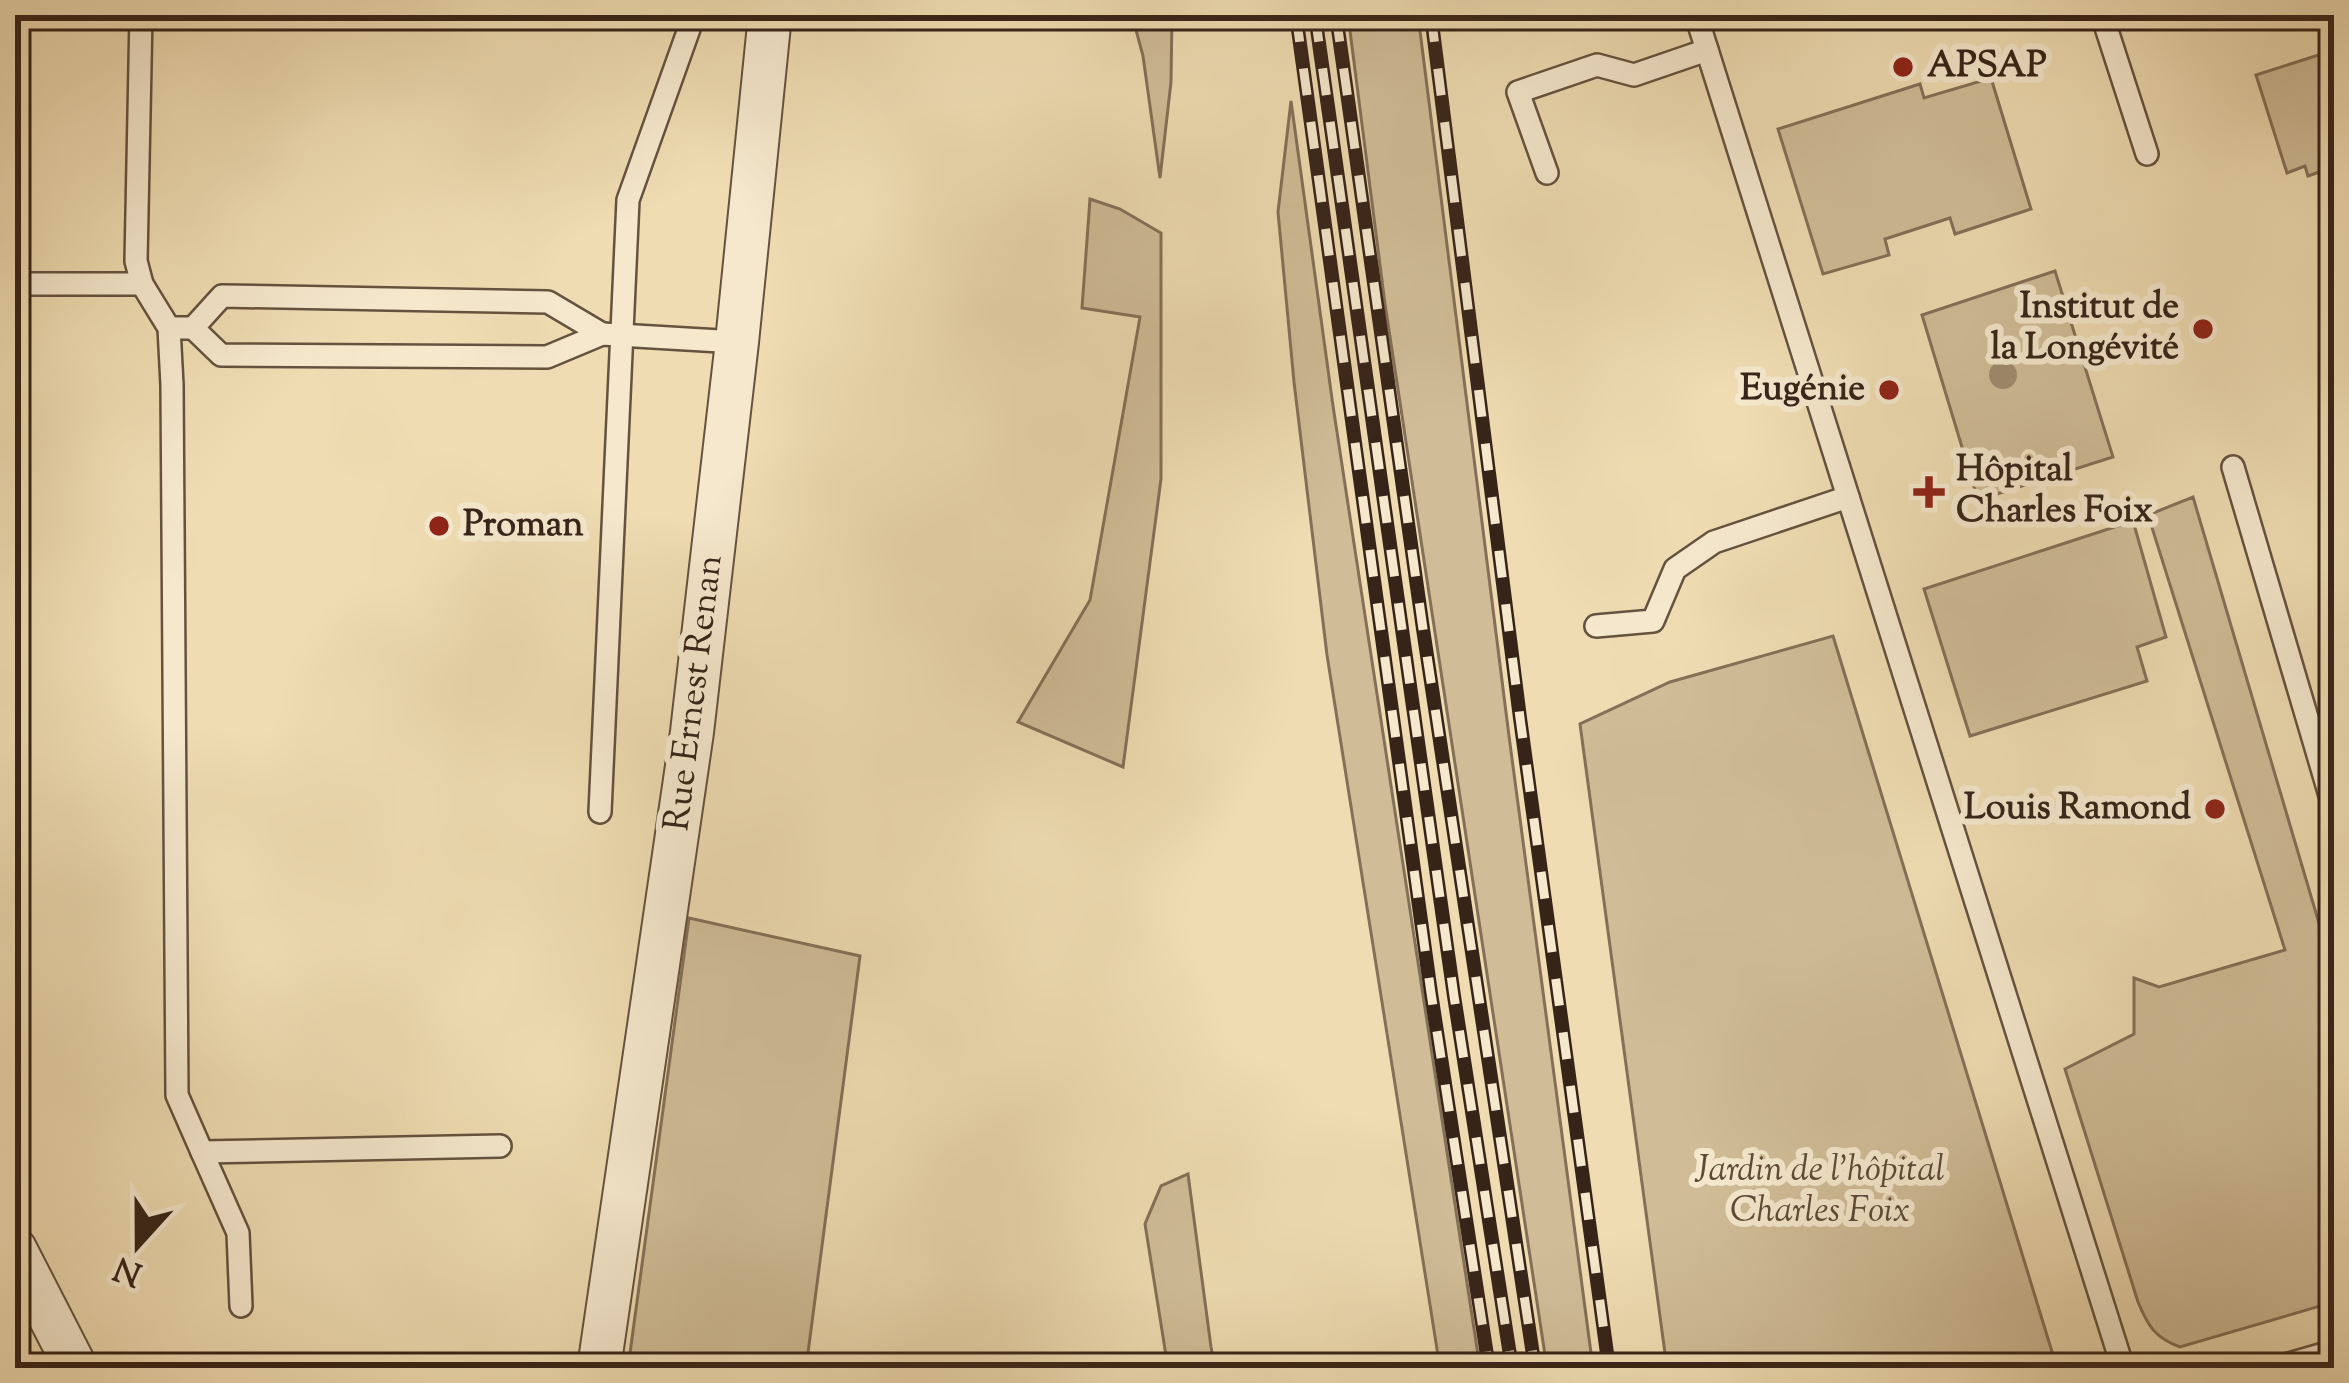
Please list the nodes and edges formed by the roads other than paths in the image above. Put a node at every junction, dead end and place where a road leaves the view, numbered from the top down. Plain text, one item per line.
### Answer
1 (141, 15) edge
2 (694, 15) edge
3 (770, 15) edge
4 (1696, 15) edge
5 (2102, 15) edge
6 (1706, 50) junction
7 (2147, 154) dead end
8 (1547, 173) dead end
9 (15, 284) edge
10 (142, 284) junction
11 (170, 328) junction
12 (193, 328) junction
13 (612, 334) junction
14 (737, 342) junction
15 (2233, 466) dead end
16 (1848, 497) junction
17 (1596, 626) dead end
18 (2334, 808) edge
19 (600, 812) dead end
20 (500, 1146) dead end
21 (202, 1152) junction
22 (15, 1249) edge
23 (241, 1306) dead end
24 (2334, 1351) edge
25 (76, 1368) edge
26 (599, 1368) edge
27 (2123, 1368) edge
28 (2275, 1368) edge

1 - 10 lane
2 - 13 lane
3 - 14 street, Rue Ernest Renan
4 - 6 lane
5 - 7 lane
6 - 8 lane
6 - 16 lane
9 - 10 lane
10 - 11 lane
11 - 12 lane
11 - 21 lane
12 - 13 lane
12 - 13 lane
13 - 14 lane
13 - 19 lane
14 - 26 street, Rue Ernest Renan
15 - 18 lane
16 - 17 lane
16 - 27 lane
20 - 21 lane
21 - 23 lane
22 - 25 street
24 - 28 lane

